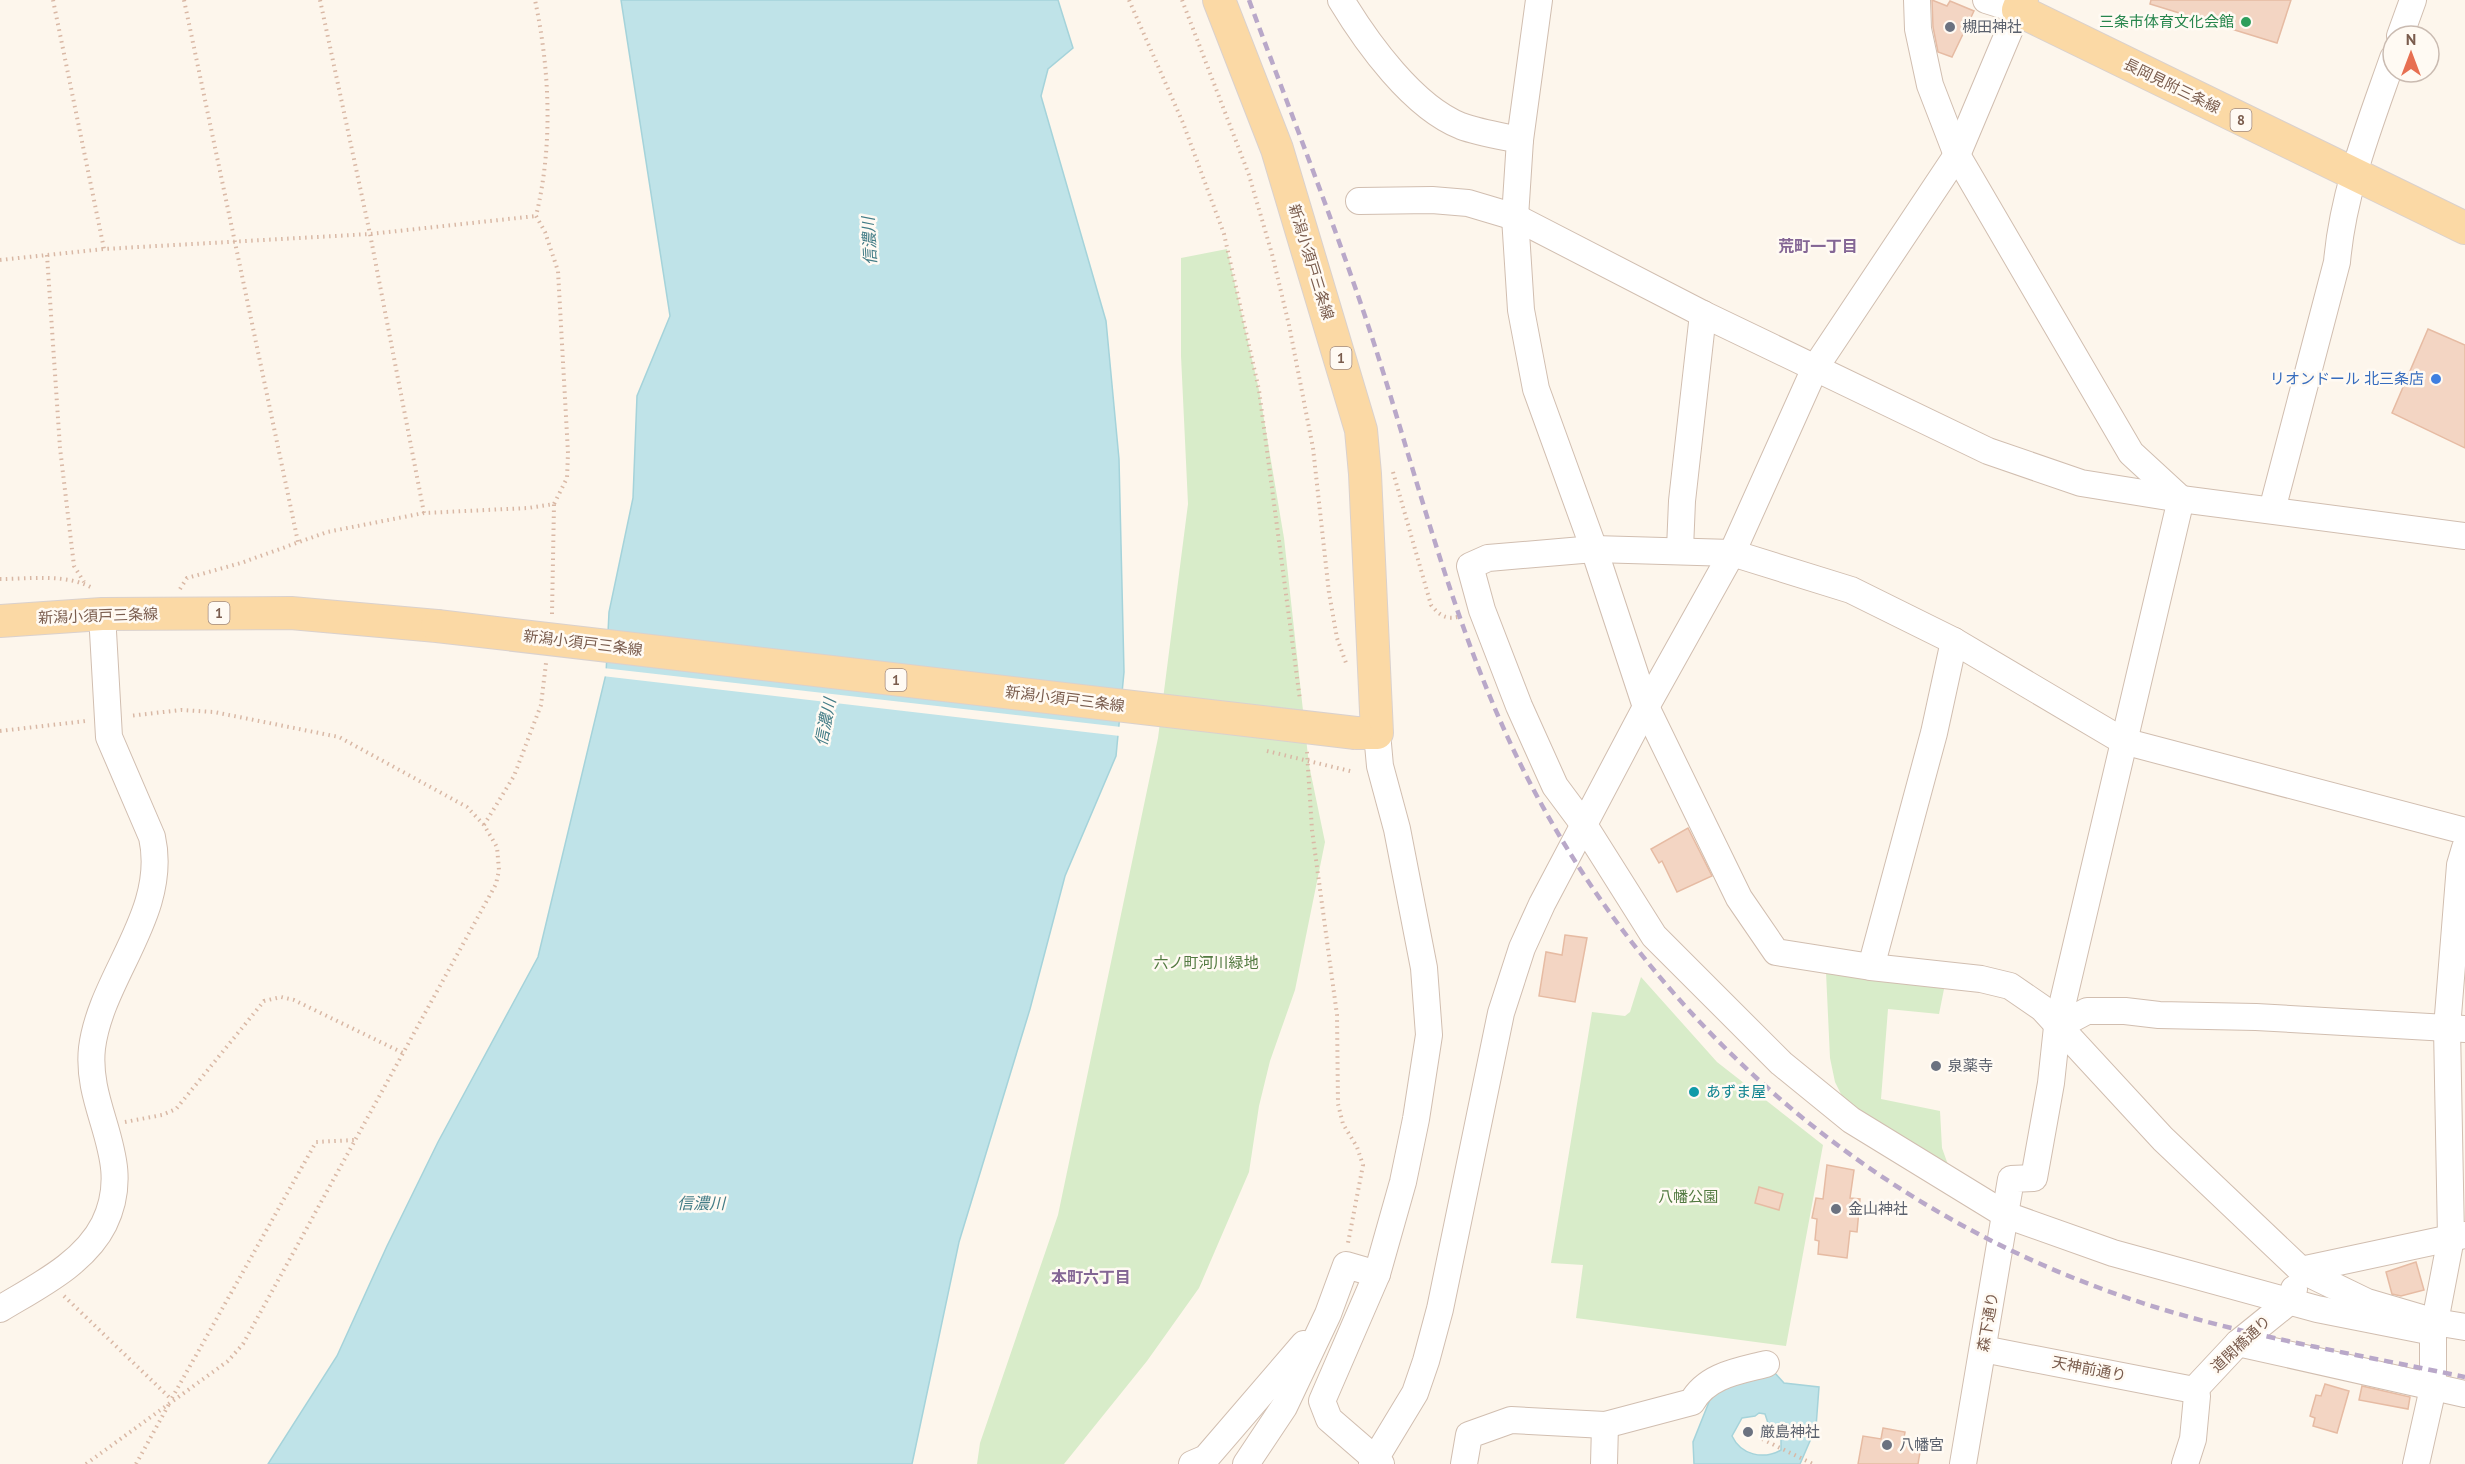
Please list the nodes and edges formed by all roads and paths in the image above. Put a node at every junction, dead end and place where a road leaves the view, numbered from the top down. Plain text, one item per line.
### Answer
1 (53, 0) edge
2 (184, 0) edge
3 (320, 0) edge
4 (535, 0) edge
5 (1129, 0) edge
6 (1182, 0) edge
7 (1219, 0) edge
8 (1341, 0) edge
9 (1539, 0) edge
10 (1917, 0) edge
11 (1986, 0) edge
12 (2413, 0) edge
13 (2020, 5) edge
14 (2404, 24) edge
15 (2384, 84) edge
16 (1520, 140) junction
17 (1957, 155) junction
18 (2353, 175) junction
19 (1359, 201) dead end
20 (536, 216) junction
21 (1515, 217) junction
22 (2465, 228) edge
23 (370, 234) junction
24 (235, 241) junction
25 (104, 249) junction
26 (47, 255) junction
27 (0, 260) edge
28 (1703, 315) junction
29 (1815, 368) junction
30 (1391, 468) dead end
31 (2181, 500) junction
32 (554, 504) junction
33 (2272, 510) junction
34 (424, 513) junction
35 (2465, 536) edge
36 (298, 542) junction
37 (1594, 549) junction
38 (1680, 549) junction
39 (1732, 553) junction
40 (0, 579) edge
41 (84, 582) junction
42 (1482, 610) junction
43 (165, 613) junction
44 (102, 614) junction
45 (0, 621) edge
46 (551, 625) dead end
47 (1954, 641) junction
48 (547, 659) dead end
49 (1347, 664) dead end
50 (1301, 707) dead end
51 (1646, 707) junction
52 (106, 719) junction
53 (0, 731) edge
54 (1366, 733) junction
55 (2123, 741) junction
56 (1306, 742) dead end
57 (484, 825) junction
58 (1584, 825) junction
59 (2465, 831) edge
60 (2465, 848) edge
61 (1871, 967) junction
62 (2057, 1027) junction
63 (2456, 1028) edge
64 (403, 1053) junction
65 (106, 1125) junction
66 (354, 1140) junction
67 (2006, 1215) junction
68 (2458, 1237) edge
69 (1346, 1265) junction
70 (2301, 1270) junction
71 (1377, 1274) junction
72 (47, 1280) junction
73 (2290, 1301) junction
74 (0, 1309) edge
75 (1328, 1314) junction
76 (2434, 1327) junction
77 (2465, 1327) edge
78 (2238, 1343) junction
79 (1983, 1349) junction
80 (1766, 1364) dead end
81 (2433, 1388) junction
82 (2194, 1390) junction
83 (2465, 1394) edge
84 (171, 1400) junction
85 (1605, 1425) junction
86 (1762, 1439) dead end
87 (1376, 1463) edge
88 (86, 1464) edge
89 (136, 1464) edge
90 (1192, 1464) edge
91 (1246, 1464) edge
92 (1464, 1464) edge
93 (1604, 1464) edge
94 (1813, 1464) edge
95 (1963, 1464) edge
96 (2185, 1464) edge
97 (2416, 1464) edge

1 - 25 path
2 - 24 path
3 - 23 path
4 - 20 path
5 - 50 path
6 - 49 path
7 - 54 main road, 新潟小須戸三条線 / 1
8 - 16 street
9 - 16 street
10 - 17 street
11 - 13 street
12 - 14 street
13 - 17 street
13 - 18 main road, 長岡見附三条線 / 8
15 - 18 street
16 - 21 street
17 - 29 street
17 - 31 street
18 - 22 main road, 長岡見附三条線 / 8
18 - 33 street
19 - 21 street
20 - 23 path
20 - 32 path
21 - 28 street
21 - 37 street
23 - 24 path
23 - 34 path
24 - 25 path
24 - 36 path
25 - 26 path
26 - 27 path
26 - 41 path
28 - 29 street
28 - 38 street
29 - 31 street
29 - 39 street
30 - 42 path
31 - 33 street
31 - 55 street
32 - 34 path
32 - 46 path
33 - 35 street
34 - 36 path
36 - 43 path
37 - 38 street
37 - 42 street
37 - 51 street
38 - 39 street
39 - 47 street
39 - 51 street
40 - 41 path
41 - 44 path
42 - 58 street
43 - 44 main road, 新潟小須戸三条線 / 1
43 - 54 main road, 新潟小須戸三条線 / 1, bridge
44 - 45 main road, 新潟小須戸三条線 / 1
44 - 52 street
47 - 55 street
47 - 61 street
48 - 57 path
51 - 58 street
51 - 61 street
52 - 53 path
52 - 57 path
52 - 65 street
54 - 71 street
55 - 59 street
55 - 62 street
56 - 69 path
57 - 64 path
58 - 67 street
58 - 87 street
60 - 63 street
61 - 62 street
62 - 63 street
62 - 67 street, 森下通り
62 - 70 street
63 - 68 street
64 - 65 path
64 - 66 path
65 - 72 street
66 - 84 path
66 - 84 path
67 - 73 street
67 - 79 street, 森下通り
68 - 70 street
68 - 76 street
69 - 71 street
69 - 75 street
70 - 73 street
70 - 76 street
71 - 87 street
72 - 74 street
72 - 84 path
73 - 76 street
73 - 78 street, 道閑橋通り
75 - 90 street
75 - 91 street
76 - 77 street
76 - 81 street
78 - 81 street
78 - 82 street, 道閑橋通り
79 - 82 street, 天神前通り
79 - 95 street, 森下通り
80 - 85 street
81 - 83 street
81 - 97 street
82 - 96 street
84 - 88 path
84 - 89 path
85 - 92 street
85 - 93 street
86 - 94 path

